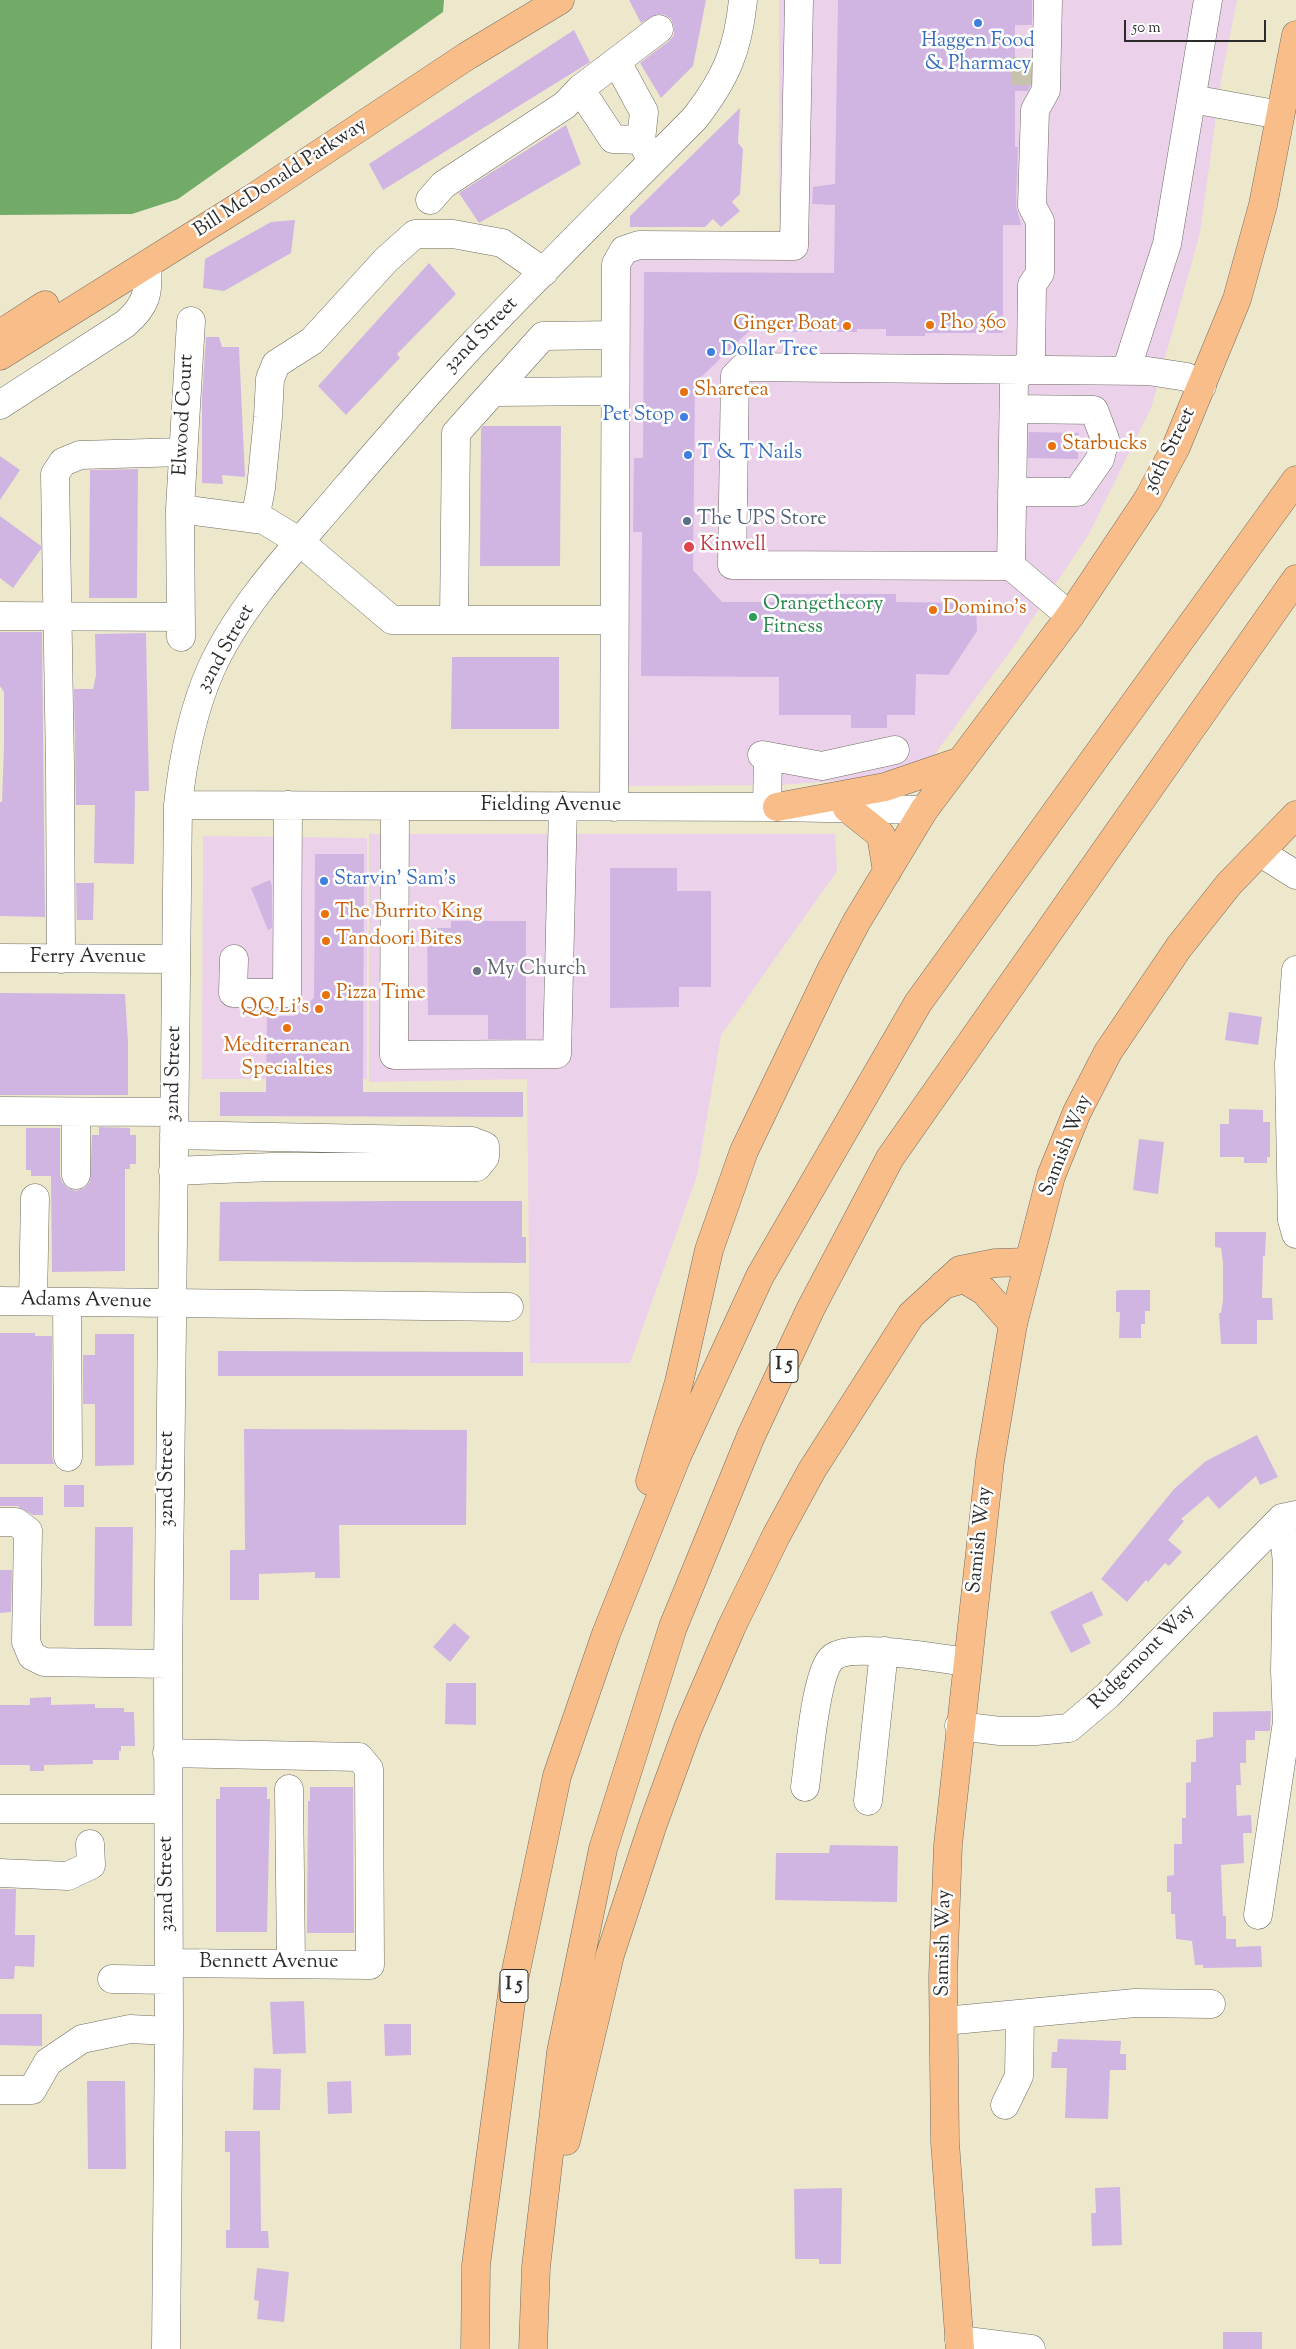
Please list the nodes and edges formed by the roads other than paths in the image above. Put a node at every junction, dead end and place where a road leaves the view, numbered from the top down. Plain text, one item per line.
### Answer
1 (537, 0) edge
2 (560, 0) edge
3 (743, 0) edge
4 (799, 0) edge
5 (1208, 0) edge
6 (1048, 12) edge
7 (659, 29) dead end
8 (1296, 35) edge
9 (1026, 57) tunnel mouth
10 (617, 62) junction
11 (580, 89) junction
12 (1192, 99) junction
13 (1280, 115) junction
14 (646, 151) junction
15 (430, 200) dead end
16 (146, 265) junction
17 (544, 272) junction
18 (190, 321) dead end
19 (0, 334) edge
20 (615, 335) junction
21 (0, 356) edge
22 (1023, 370) junction
23 (1126, 371) junction
24 (1202, 386) junction
25 (614, 391) junction
26 (492, 392) junction
27 (0, 406) edge
28 (1014, 409) junction
29 (183, 452) junction
30 (1296, 480) edge
31 (1012, 492) junction
32 (180, 509) junction
33 (255, 519) junction
34 (300, 542) junction
35 (1011, 566) junction
36 (1296, 580) edge
37 (0, 616) edge
38 (1070, 616) junction
39 (57, 617) junction
40 (454, 620) junction
41 (613, 620) junction
42 (895, 750) dead end
43 (961, 760) junction
44 (178, 805) junction
45 (288, 805) junction
46 (396, 806) junction
47 (563, 806) junction
48 (614, 807) junction
49 (772, 807) junction
50 (847, 808) junction
51 (924, 810) junction
52 (1296, 815) edge
53 (1261, 854) junction
54 (886, 872) junction
55 (1296, 875) edge
56 (0, 958) edge
57 (61, 958) junction
58 (176, 959) junction
59 (234, 959) dead end
60 (1296, 970) edge
61 (0, 1111) edge
62 (72, 1112) junction
63 (174, 1124) junction
64 (0, 1125) edge
65 (226, 1136) junction
66 (228, 1169) junction
67 (174, 1171) junction
68 (76, 1175) dead end
69 (34, 1198) dead end
70 (1296, 1234) edge
71 (1028, 1262) junction
72 (943, 1285) junction
73 (0, 1301) edge
74 (33, 1301) junction
75 (67, 1302) junction
76 (172, 1304) junction
77 (509, 1307) dead end
78 (1013, 1324) junction
79 (68, 1457) dead end
80 (1289, 1516) edge
81 (0, 1522) edge
82 (606, 1634) junction
83 (1296, 1639) edge
84 (884, 1651) junction
85 (967, 1662) junction
86 (168, 1664) junction
87 (1284, 1671) junction
88 (959, 1726) junction
89 (167, 1753) junction
90 (805, 1787) dead end
91 (289, 1789) dead end
92 (868, 1801) dead end
93 (0, 1809) edge
94 (167, 1809) junction
95 (90, 1844) dead end
96 (0, 1873) edge
97 (1258, 1915) dead end
98 (291, 1964) junction
99 (169, 1972) junction
100 (112, 1979) dead end
101 (1211, 2004) dead end
102 (1020, 2014) junction
103 (944, 2021) junction
104 (169, 2031) junction
105 (0, 2090) edge
106 (1005, 2105) dead end
107 (536, 2267) junction
108 (959, 2344) edge
109 (166, 2349) edge
110 (475, 2349) edge
111 (533, 2349) edge
112 (1031, 2349) edge

1 - 19 main road, Bill McDonald Parkway
2 - 16 main road, Bill McDonald Parkway
3 - 14 street, 32nd Street
4 - 20 street
5 - 12 street
6 - 9 street
6 - 22 street
7 - 10 street
8 - 13 main road, 36th Street
10 - 11 street
10 - 14 street
11 - 14 street
11 - 15 street
12 - 13 street
12 - 23 street
13 - 24 main road, 36th Street
14 - 17 street, 32nd Street
16 - 21 main road, Bill McDonald Parkway
16 - 27 street
17 - 33 street
17 - 34 street, 32nd Street
18 - 29 street, Elwood Court
20 - 25 street
20 - 26 street
22 - 23 street
22 - 28 street
22 - 35 street
23 - 24 street
24 - 38 main road, 36th Street
25 - 26 street
25 - 41 street
26 - 40 street
28 - 31 street
28 - 31 street
29 - 32 street, Elwood Court
29 - 39 street
30 - 82 main road, I 5
31 - 35 street
32 - 33 street
32 - 39 street, Elwood Court
33 - 34 street
34 - 40 street
34 - 44 street, 32nd Street
35 - 38 street
36 - 107 main road, I 5
37 - 39 street
38 - 43 main road, 36th Street
39 - 57 street
40 - 41 street
41 - 48 street
42 - 49 street
43 - 49 main road
43 - 51 main road, 36th Street
44 - 45 street, Fielding Avenue
44 - 58 street, 32nd Street
45 - 46 street, Fielding Avenue
45 - 59 street
46 - 47 street, Fielding Avenue
46 - 47 street
47 - 48 street, Fielding Avenue
48 - 49 street, Fielding Avenue
49 - 50 street, Fielding Avenue
50 - 51 street, Fielding Avenue
50 - 54 main road
51 - 54 main road, 36th Street
52 - 53 main road, Samish Way
53 - 55 street
53 - 71 main road, Samish Way
54 - 82 main road, 36th Street
56 - 57 street, Ferry Avenue
57 - 58 street, Ferry Avenue
58 - 63 street, 32nd Street
60 - 70 street
61 - 62 street
62 - 63 street
62 - 64 street
62 - 68 street
63 - 65 street
63 - 67 street, 32nd Street
65 - 66 street
65 - 66 street
66 - 67 street
67 - 76 street, 32nd Street
69 - 74 street
71 - 72 main road
71 - 78 main road, Samish Way
72 - 78 main road
72 - 107 main road
73 - 74 street, Adams Avenue
74 - 75 street, Adams Avenue
75 - 76 street, Adams Avenue
75 - 79 street
76 - 77 street, Adams Avenue
76 - 86 street, 32nd Street
78 - 85 main road, Samish Way
80 - 87 street
80 - 88 street, Ridgemont Way
81 - 86 street
82 - 110 main road, I 5
83 - 87 street
84 - 85 street
84 - 90 street
84 - 92 street
85 - 88 main road, Samish Way
86 - 89 street, 32nd Street
87 - 97 street
88 - 103 main road, Samish Way
89 - 94 street, 32nd Street
89 - 98 street, Bennett Avenue
91 - 98 street
93 - 94 street
94 - 99 street, 32nd Street
95 - 96 street
98 - 99 street, Bennett Avenue
99 - 100 street, Bennett Avenue
99 - 104 street, 32nd Street
101 - 102 street
102 - 103 street
102 - 106 street
103 - 108 main road, Samish Way
104 - 105 street
104 - 109 street, 32nd Street
107 - 111 main road, I 5
108 - 112 street

